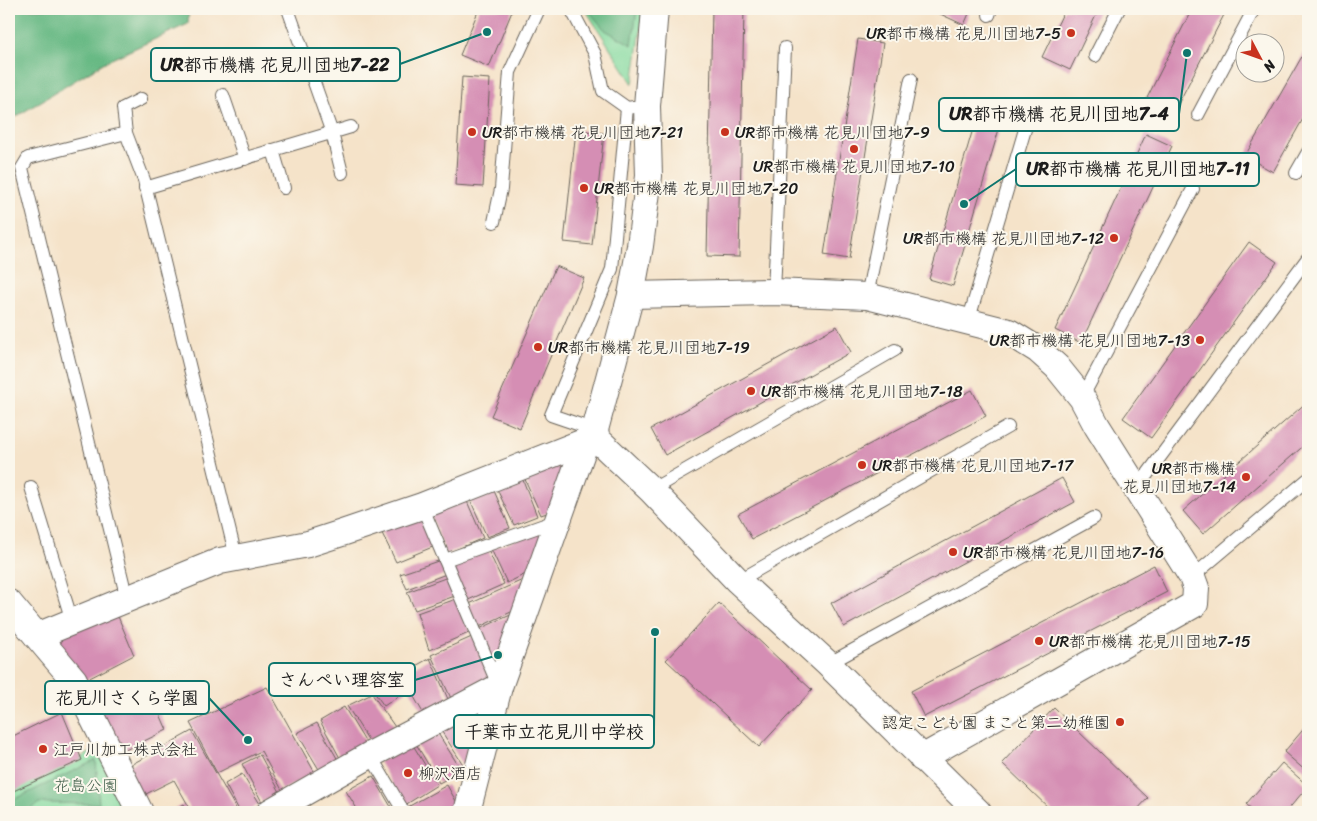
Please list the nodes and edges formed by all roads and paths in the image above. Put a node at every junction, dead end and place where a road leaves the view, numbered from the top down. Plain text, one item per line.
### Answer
1 (288, 9) edge
2 (539, 9) edge
3 (571, 9) edge
4 (655, 9) edge
5 (1119, 9) edge
6 (1254, 9) edge
7 (784, 48) dead end
8 (1095, 56) dead end
9 (911, 79) dead end
10 (222, 95) dead end
11 (141, 99) dead end
12 (637, 107) junction
13 (1198, 115) dead end
14 (1026, 126) dead end
15 (351, 127) dead end
16 (126, 133) junction
17 (332, 133) junction
18 (273, 150) junction
19 (1308, 152) edge
20 (245, 159) junction
21 (342, 173) dead end
22 (1296, 173) dead end
23 (146, 188) junction
24 (284, 188) dead end
25 (1193, 190) dead end
26 (494, 222) dead end
27 (1307, 260) edge
28 (774, 292) junction
29 (630, 295) junction
30 (867, 296) junction
31 (968, 322) junction
32 (894, 350) dead end
33 (1082, 398) junction
34 (1008, 427) dead end
35 (590, 436) junction
36 (1308, 479) edge
37 (31, 487) dead end
38 (1137, 488) junction
39 (651, 490) junction
40 (422, 506) junction
41 (1094, 518) dead end
42 (558, 520) junction
43 (236, 557) junction
44 (445, 560) junction
45 (1192, 577) junction
46 (738, 580) junction
47 (127, 599) junction
48 (9, 603) edge
49 (72, 622) junction
50 (37, 636) junction
51 (828, 664) junction
52 (499, 688) junction
53 (370, 755) junction
54 (922, 758) junction
55 (286, 808) edge
56 (140, 812) edge
57 (404, 812) edge
58 (467, 812) edge
59 (978, 812) edge

1 - 17 lane
2 - 26 lane
3 - 12 lane
4 - 12 street
5 - 8 lane
6 - 13 lane
7 - 28 lane
9 - 30 lane
10 - 20 lane
11 - 16 lane
12 - 29 street
12 - 35 lane
14 - 31 lane
15 - 17 lane
16 - 23 lane
16 - 47 lane
17 - 18 lane
17 - 21 lane
18 - 20 lane
18 - 24 lane
19 - 22 lane
20 - 23 lane
23 - 43 lane
25 - 33 lane
27 - 38 lane
28 - 29 street
28 - 30 street
29 - 35 street
30 - 31 street
31 - 33 street
32 - 39 lane
33 - 38 street
34 - 46 lane
35 - 39 street
35 - 40 street
35 - 42 street
36 - 45 lane
37 - 49 lane
38 - 45 street
39 - 46 street
40 - 43 street
40 - 44 lane
41 - 51 lane
42 - 44 lane
42 - 52 street
43 - 47 street
44 - 52 lane
45 - 54 street
46 - 51 street
47 - 49 street
48 - 50 street
49 - 50 street
50 - 56 street
51 - 54 street
52 - 53 street
52 - 58 street
53 - 55 street
53 - 57 lane
54 - 59 street

